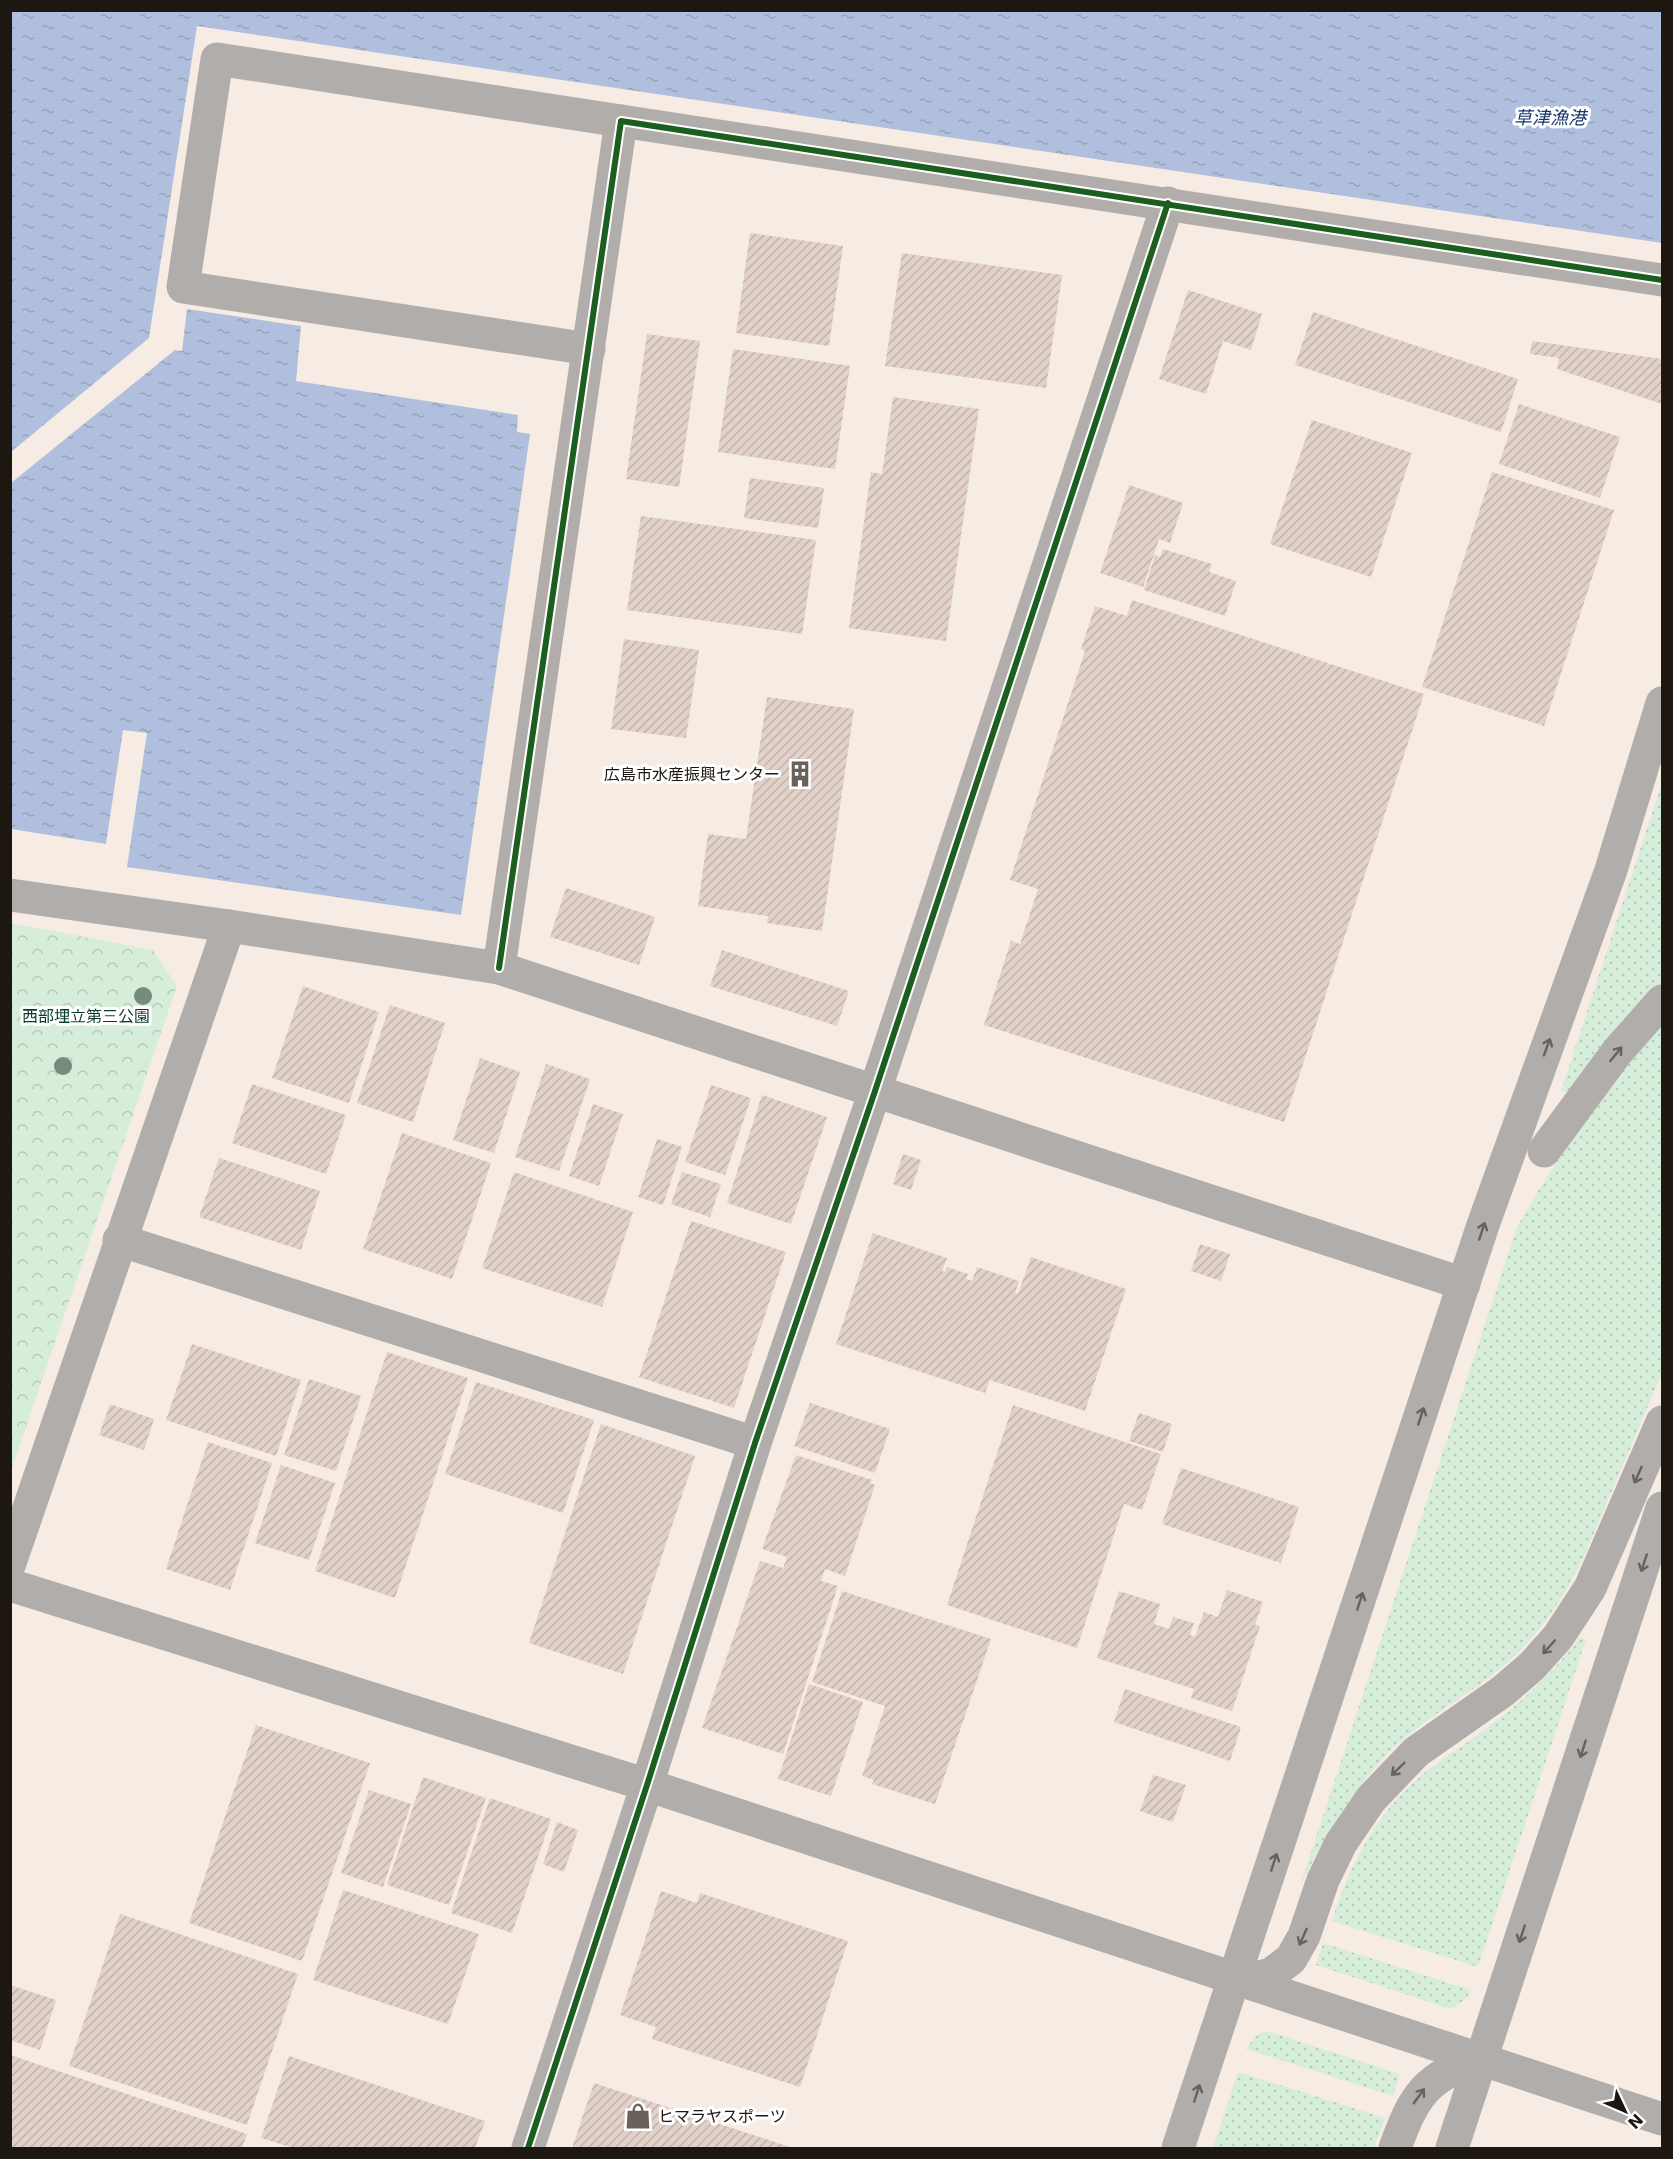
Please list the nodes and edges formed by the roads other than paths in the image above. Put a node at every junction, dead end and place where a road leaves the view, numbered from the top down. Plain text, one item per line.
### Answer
1 (621, 121) junction
2 (1168, 203) junction
3 (1662, 280) edge
4 (589, 349) junction
5 (1662, 703) edge
6 (10, 895) edge
7 (229, 926) junction
8 (499, 968) junction
9 (1662, 1001) edge
10 (875, 1091) junction
11 (1544, 1151) dead end
12 (119, 1240) junction
13 (1464, 1284) junction
14 (1662, 1422) edge
15 (755, 1443) junction
16 (1662, 1508) edge
17 (10, 1563) edge
18 (10, 1585) edge
19 (647, 1785) junction
20 (1235, 1977) junction
21 (1481, 2060) junction
22 (1662, 2119) edge
23 (528, 2148) edge
24 (1178, 2148) edge
25 (1395, 2148) edge
26 (1452, 2148) edge

1 - 2 street
1 - 4 street
1 - 4 street
2 - 3 street
2 - 10 street
4 - 8 street
13 -> 5 street
6 - 7 street
7 - 8 street
7 - 12 street
8 - 10 street
11 -> 9 street
10 - 13 street
10 - 15 street
12 - 15 street
12 - 17 street
20 -> 13 street
14 -> 20 street
15 - 19 street
16 -> 21 street
18 - 19 street
19 - 20 street
19 - 23 street
20 - 21 street
24 -> 20 street
21 - 22 street
25 -> 21 street
21 - 26 street

